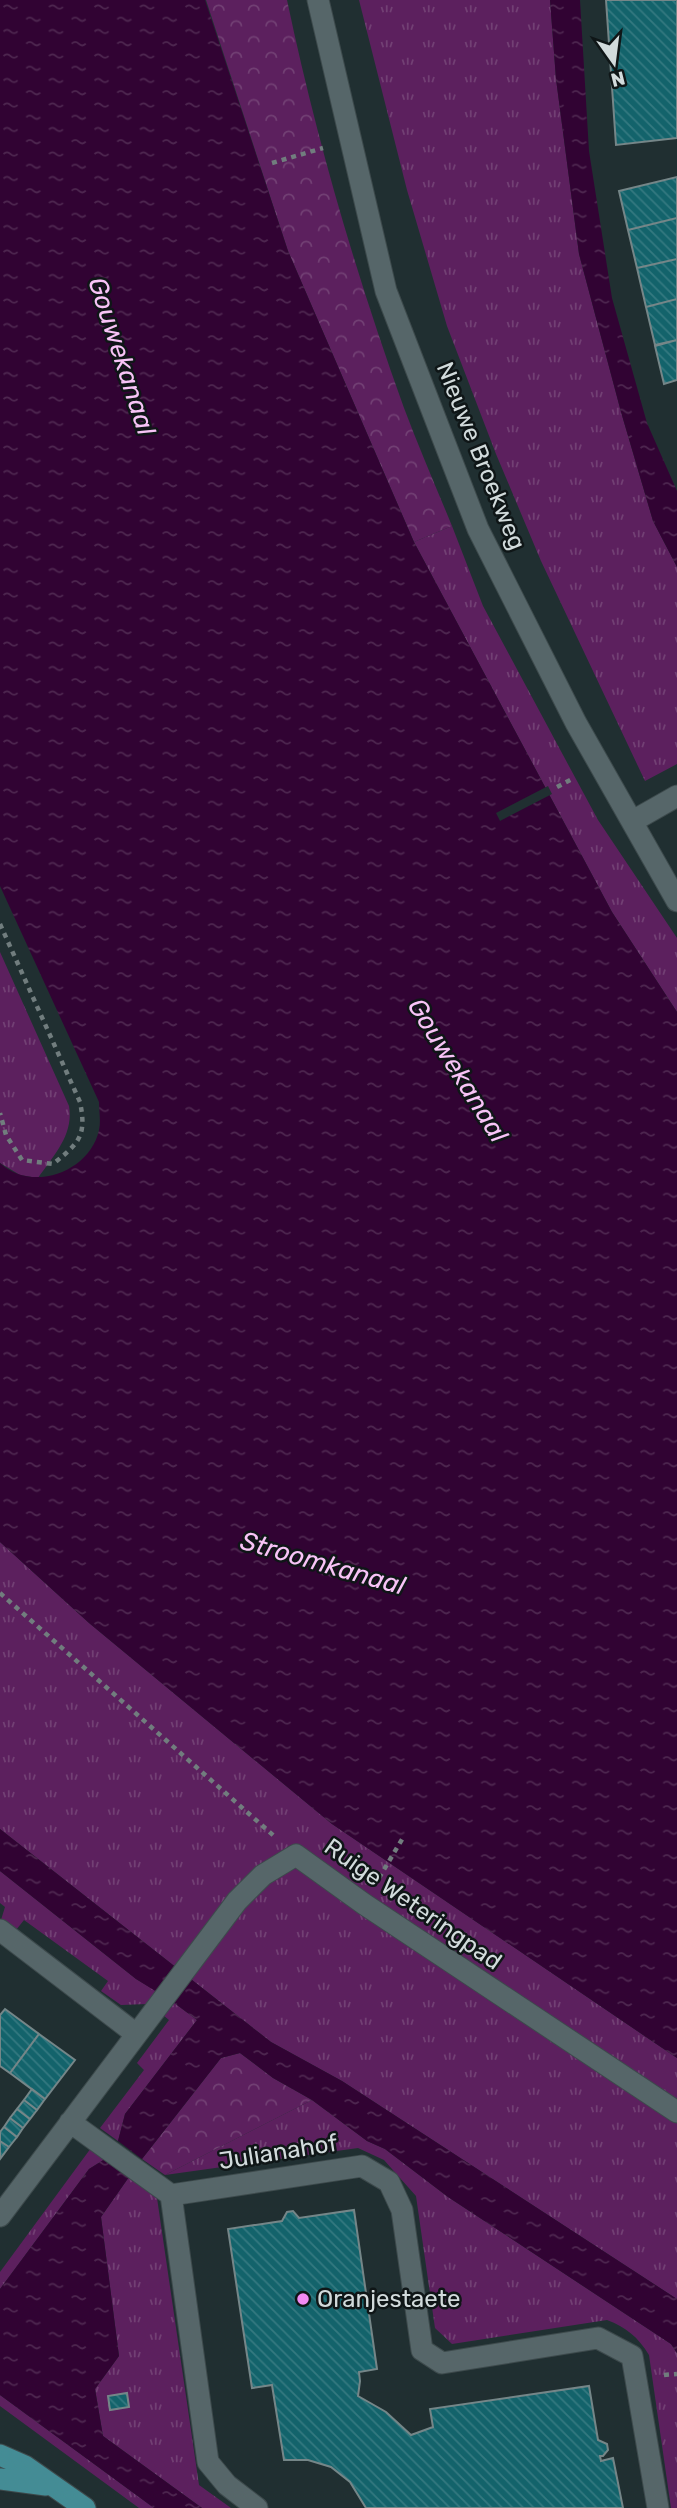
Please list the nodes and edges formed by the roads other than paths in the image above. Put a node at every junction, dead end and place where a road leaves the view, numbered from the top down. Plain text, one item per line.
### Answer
1 (318, 0) edge
2 (677, 796) edge
3 (633, 821) junction
4 (677, 901) edge
5 (0, 1930) edge
6 (136, 2034) junction
7 (677, 2112) edge
8 (70, 2122) junction
9 (171, 2195) junction
10 (0, 2216) edge
11 (0, 2455) edge
12 (0, 2479) edge
13 (55, 2487) junction
14 (85, 2508) edge
15 (257, 2508) edge
16 (658, 2508) edge

1 - 3 street, Nieuwe Broekweg
2 - 3 street
3 - 4 street, Nieuwe Broekweg
5 - 6 street
6 - 7 street, Ruige Weteringpad
6 - 8 street, Ruige Weteringpad
8 - 9 street
8 - 10 street, Ruige Weteringpad
9 - 15 street
9 - 16 street, Julianahof
11 - 13 main road
12 - 13 main road
13 - 14 main road

